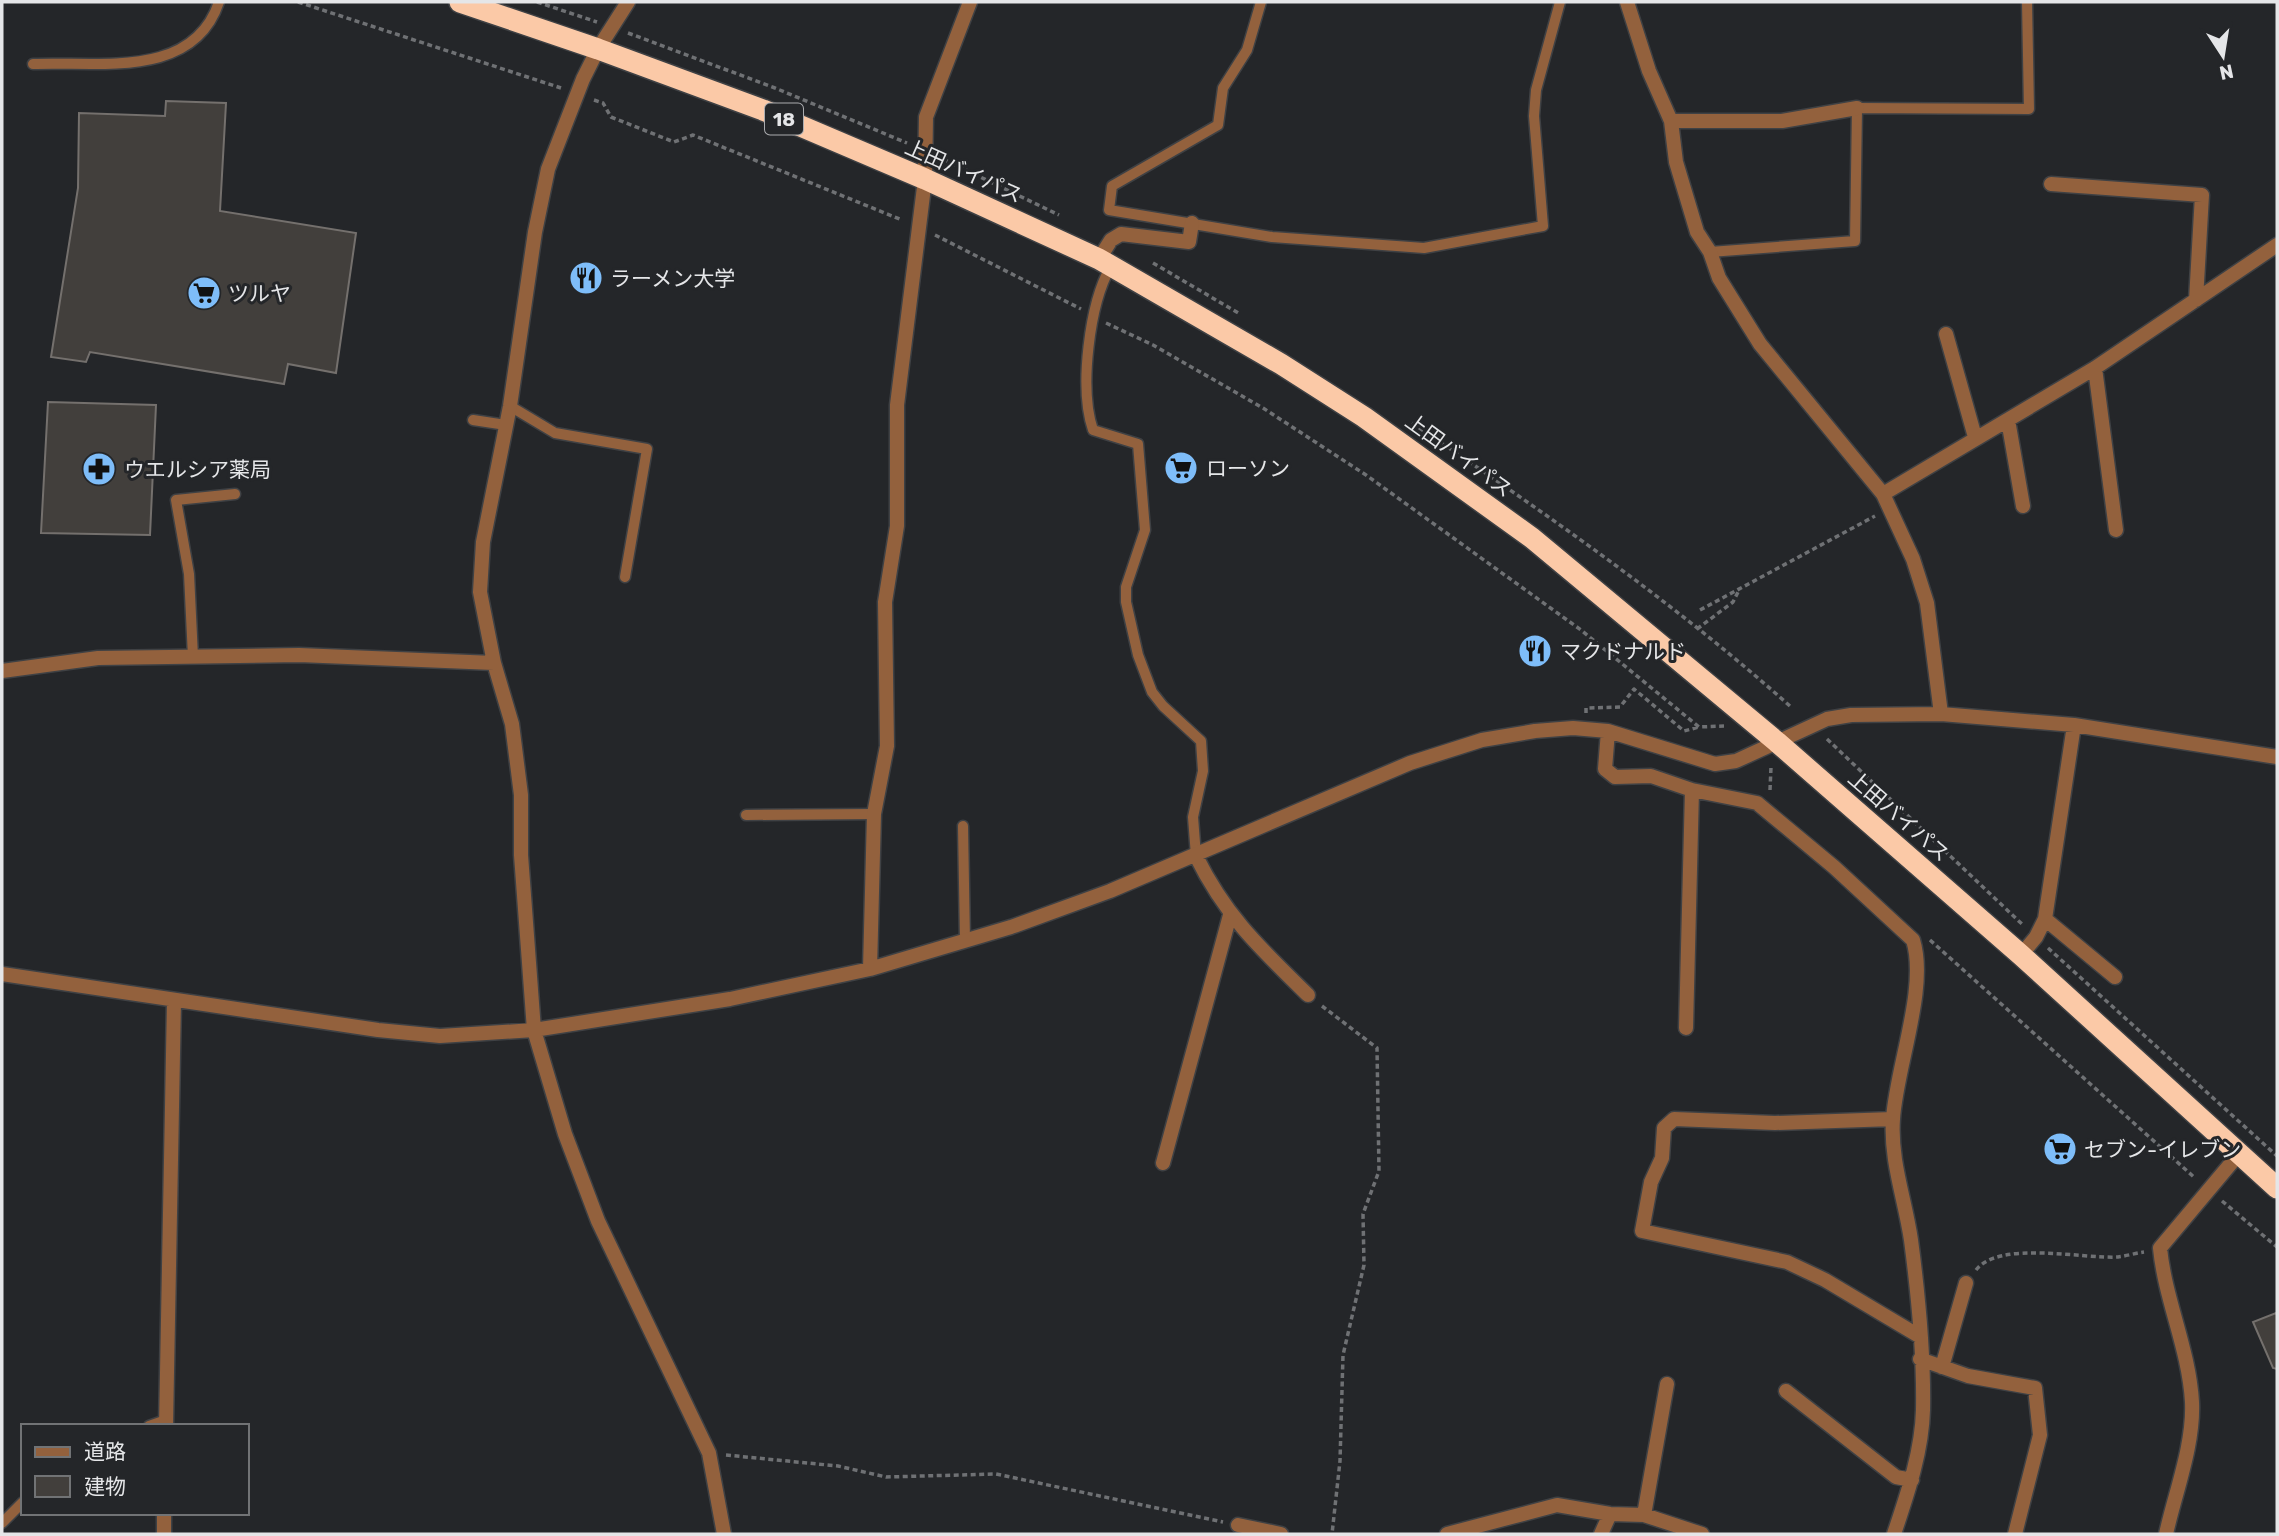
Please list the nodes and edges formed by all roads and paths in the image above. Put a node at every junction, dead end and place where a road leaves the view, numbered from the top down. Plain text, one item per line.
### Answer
1 (219, 2) edge
2 (298, 2) edge
3 (460, 2) edge
4 (537, 2) edge
5 (628, 2) edge
6 (970, 2) edge
7 (1261, 2) edge
8 (1560, 2) edge
9 (1627, 2) edge
10 (2027, 2) edge
11 (486, 6) edge
12 (599, 22) dead end
13 (598, 48) junction
14 (33, 64) dead end
15 (578, 94) junction
16 (1857, 108) junction
17 (1671, 121) junction
18 (925, 179) junction
19 (2051, 184) dead end
20 (1192, 223) junction
21 (920, 228) junction
22 (2277, 245) edge
23 (1710, 252) junction
24 (1105, 263) junction
25 (2196, 300) junction
26 (1094, 317) junction
27 (1946, 334) dead end
28 (2095, 368) junction
29 (510, 406) junction
30 (473, 420) dead end
31 (2008, 420) junction
32 (506, 425) junction
33 (1975, 437) junction
34 (235, 494) dead end
35 (1883, 494) junction
36 (2023, 506) dead end
37 (1889, 508) junction
38 (2116, 530) dead end
39 (625, 577) dead end
40 (1738, 592) junction
41 (1700, 610) dead end
42 (1697, 629) dead end
43 (193, 657) junction
44 (494, 663) junction
45 (2, 671) edge
46 (1586, 708) dead end
47 (1941, 714) junction
48 (2074, 725) junction
49 (1728, 726) dead end
50 (1699, 727) junction
51 (1608, 731) junction
52 (1777, 742) junction
53 (1756, 750) junction
54 (2277, 757) edge
55 (1692, 790) junction
56 (1769, 794) dead end
57 (874, 814) junction
58 (746, 815) dead end
59 (963, 826) dead end
60 (1196, 856) junction
61 (1230, 915) junction
62 (2045, 919) junction
63 (1924, 934) dead end
64 (965, 941) junction
65 (2021, 955) junction
66 (870, 969) junction
67 (2, 974) edge
68 (2115, 977) dead end
69 (1308, 995) joint
70 (174, 1001) junction
71 (1686, 1028) dead end
72 (534, 1030) junction
73 (1893, 1119) junction
74 (2238, 1155) junction
75 (1163, 1163) dead end
76 (2277, 1188) edge
77 (2209, 1191) junction
78 (2277, 1247) edge
79 (2160, 1248) junction
80 (1966, 1283) joint
81 (1919, 1336) junction
82 (1920, 1359) junction
83 (1942, 1367) junction
84 (1667, 1384) dead end
85 (1786, 1391) dead end
86 (166, 1423) edge
87 (709, 1453) junction
88 (1912, 1480) junction
89 (21, 1504) edge
90 (1610, 1514) junction
91 (164, 1515) edge
92 (1644, 1515) junction
93 (2, 1523) edge
94 (1238, 1525) joint
95 (164, 1534) edge
96 (724, 1534) edge
97 (1281, 1534) edge
98 (1332, 1534) edge
99 (1447, 1534) edge
100 (1601, 1534) edge
101 (1703, 1534) edge
102 (1894, 1534) edge
103 (2015, 1534) edge
104 (2166, 1534) edge

1 - 14 lane
2 - 15 path
3 - 11 highway, 上田バイパス / 18
4 - 12 path
5 - 13 street
6 - 18 street
7 - 20 lane
8 - 20 lane
9 - 17 street
10 - 16 lane
11 - 13 highway, 上田バイパス / 18
13 - 15 street
13 - 18 highway, 上田バイパス / 18
15 - 21 path
15 - 29 street
16 - 17 street
16 - 23 lane
17 - 23 street
18 - 21 street
18 - 24 highway, 上田バイパス / 18
19 - 25 street
20 - 24 street
21 - 26 path
21 - 57 street
22 - 25 street
23 - 35 street
24 - 26 lane
24 - 52 highway, 上田バイパス / 18
25 - 28 street
26 - 50 path
26 - 60 lane
27 - 33 street
28 - 31 street
28 - 38 street
29 - 32 street
29 - 39 lane
30 - 32 lane
31 - 33 street
31 - 36 street
32 - 44 street
33 - 35 street
34 - 43 lane
35 - 37 street
37 - 40 path
37 - 47 street
40 - 41 path
40 - 42 path
43 - 44 street
43 - 45 street
44 - 72 street
46 - 50 path
47 - 48 street
47 - 52 street
48 - 54 street
48 - 62 street
49 - 50 path
51 - 53 street
51 - 55 street
51 - 60 street
52 - 53 street
52 - 65 highway, 上田バイパス / 18
53 - 56 path
55 - 71 street
55 - 73 street
57 - 58 lane
57 - 66 street
59 - 64 lane
60 - 61 street
60 - 64 street
61 - 69 street
61 - 75 street
62 - 65 street
62 - 68 street
63 - 77 path
64 - 66 street
65 - 74 highway, 上田バイパス / 18
66 - 72 street
67 - 70 street
69 - 98 path
70 - 72 street
70 - 86 street
72 - 87 street
73 - 81 street
73 - 81 street
74 - 76 highway, 上田バイパス / 18
74 - 77 street
77 - 78 path
77 - 79 street
79 - 80 path
79 - 104 street
80 - 83 street
81 - 82 street
82 - 83 street
82 - 88 street
83 - 103 street
84 - 92 street
85 - 88 street
87 - 94 path
87 - 96 street
88 - 102 street
89 - 93 lane
90 - 92 street
90 - 99 street
90 - 100 street
91 - 95 street
92 - 101 street
94 - 97 street

